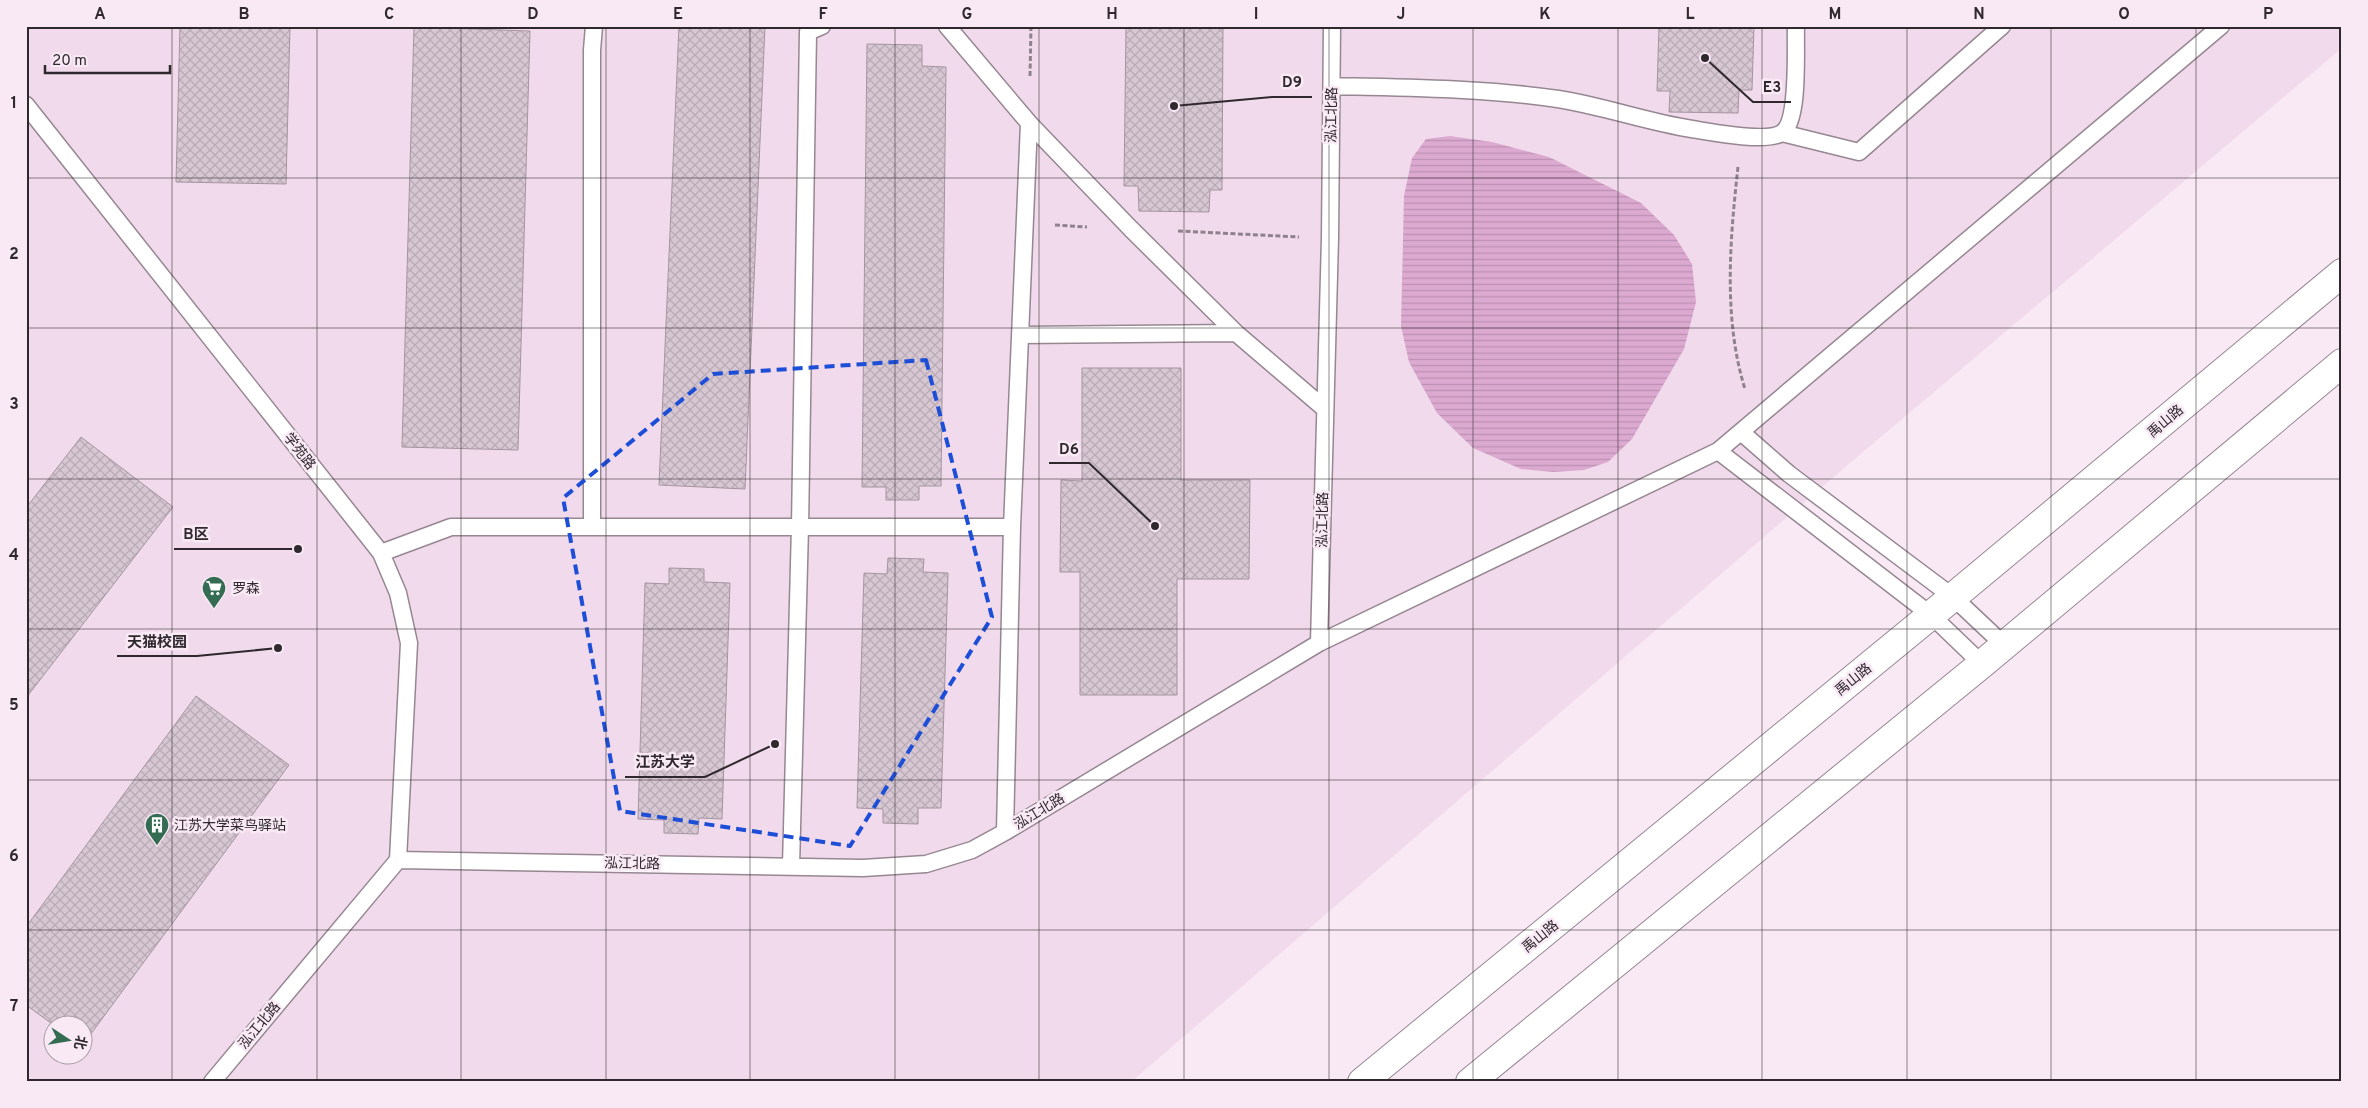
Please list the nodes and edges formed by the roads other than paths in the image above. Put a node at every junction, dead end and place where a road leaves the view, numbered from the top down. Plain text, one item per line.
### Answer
1 (594, 26) edge
2 (822, 26) edge
3 (947, 26) edge
4 (1332, 26) edge
5 (1796, 26) edge
6 (2002, 26) edge
7 (2221, 26) edge
8 (1332, 86) junction
9 (26, 105) edge
10 (1029, 123) junction
11 (1782, 133) junction
12 (2342, 273) edge
13 (1236, 333) junction
14 (1020, 335) junction
15 (2342, 363) edge
16 (1324, 409) junction
17 (1741, 432) junction
18 (1718, 451) junction
19 (592, 526) junction
20 (800, 527) junction
21 (1012, 527) junction
22 (381, 553) junction
23 (1953, 597) junction
24 (1931, 615) junction
25 (1319, 643) junction
26 (2004, 646) junction
27 (1982, 664) junction
28 (1005, 832) junction
29 (398, 860) junction
30 (790, 866) junction
31 (212, 1082) edge
32 (1362, 1082) edge
33 (1470, 1082) edge

1 - 19 lane
2 - 20 lane
3 - 10 lane
4 - 8 lane, 泓江北路
5 - 11 lane
6 - 11 lane
7 - 17 lane
8 - 11 lane
8 - 16 lane, 泓江北路
9 - 22 lane, 学苑路
10 - 13 lane
10 - 14 lane
12 - 23 main road, 禹山路
13 - 14 lane
13 - 16 lane
14 - 21 lane
15 - 26 main road
16 - 25 lane, 泓江北路
17 - 18 lane
17 - 23 lane
18 - 24 lane
18 - 25 lane
19 - 20 lane
19 - 22 lane
20 - 21 lane
20 - 30 lane
21 - 28 lane
22 - 29 lane, 学苑路
23 - 24 main road, 禹山路
23 - 26 lane
24 - 27 lane
24 - 32 main road, 禹山路
25 - 28 lane, 泓江北路
26 - 27 main road
27 - 33 main road
28 - 30 lane, 泓江北路
29 - 30 lane, 泓江北路
29 - 31 lane, 泓江北路

